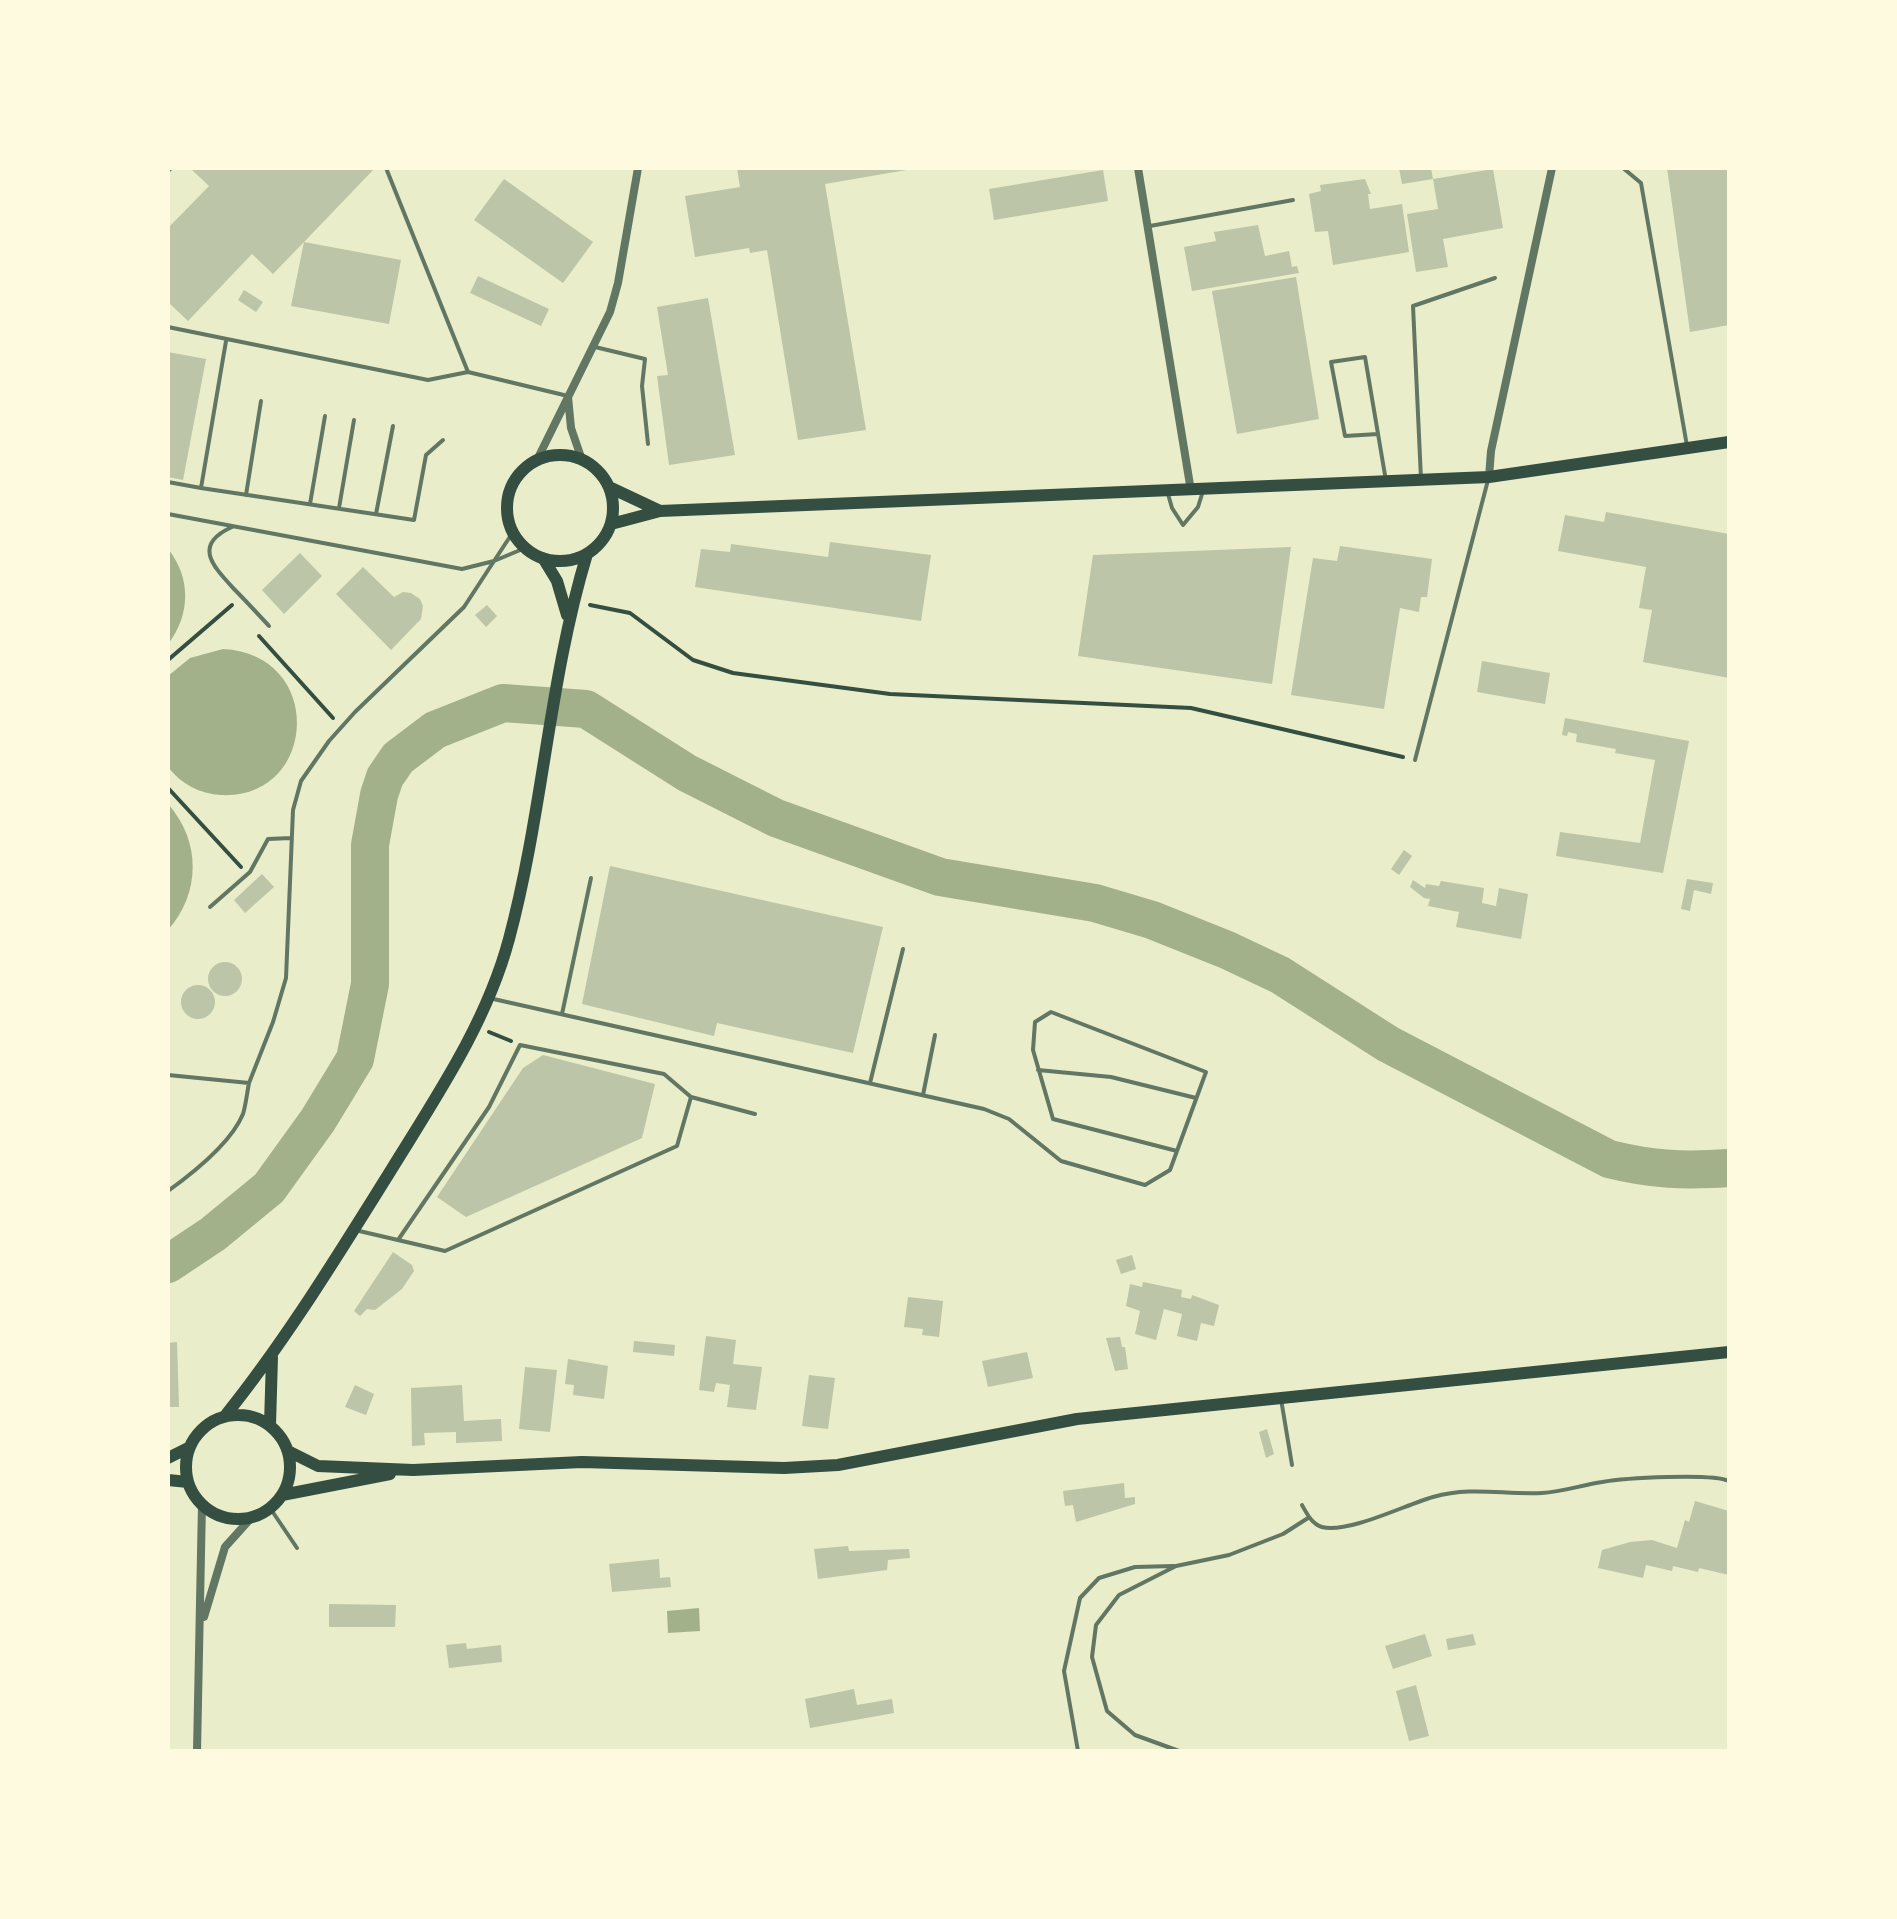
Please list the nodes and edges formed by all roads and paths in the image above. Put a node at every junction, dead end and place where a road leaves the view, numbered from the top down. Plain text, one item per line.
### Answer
1 (386, 168) edge
2 (638, 168) edge
3 (1138, 168) edge
4 (1552, 168) edge
5 (1623, 168) edge
6 (1293, 200) dead end
7 (1147, 226) junction
8 (1495, 278) dead end
9 (168, 327) edge
10 (226, 341) junction
11 (594, 347) junction
12 (468, 372) junction
13 (568, 396) junction
14 (261, 401) dead end
15 (325, 416) dead end
16 (354, 420) dead end
17 (393, 426) dead end
18 (1378, 434) junction
19 (443, 440) dead end
20 (1729, 442) edge
21 (648, 444) dead end
22 (1687, 449) junction
23 (537, 460) junction
24 (582, 460) junction
25 (1489, 477) junction
26 (168, 482) edge
27 (1421, 482) junction
28 (1387, 483) junction
29 (609, 487) junction
30 (201, 488) junction
31 (1197, 490) junction
32 (1167, 492) junction
33 (246, 495) junction
34 (310, 504) junction
35 (339, 509) junction
36 (660, 511) junction
37 (168, 514) edge
38 (376, 514) junction
39 (611, 524) junction
40 (234, 527) junction
41 (513, 532) junction
42 (525, 548) junction
43 (587, 554) junction
44 (543, 558) junction
45 (494, 561) junction
46 (572, 601) junction
47 (241, 616) dead end
48 (568, 624) junction
49 (269, 626) dead end
50 (251, 627) dead end
51 (168, 660) edge
52 (335, 720) dead end
53 (1415, 760) joint
54 (168, 788) edge
55 (291, 838) junction
56 (248, 875) junction
57 (591, 878) dead end
58 (210, 907) dead end
59 (903, 949) dead end
60 (487, 997) junction
61 (562, 1014) junction
62 (476, 1026) junction
63 (935, 1035) dead end
64 (520, 1045) junction
65 (1038, 1070) junction
66 (168, 1075) edge
67 (249, 1083) junction
68 (870, 1083) junction
69 (923, 1095) junction
70 (691, 1097) junction
71 (1196, 1098) junction
72 (755, 1114) dead end
73 (1177, 1151) junction
74 (168, 1191) edge
75 (354, 1230) junction
76 (398, 1240) junction
77 (1729, 1352) edge
78 (272, 1357) junction
79 (1280, 1396) junction
80 (225, 1416) junction
81 (270, 1425) junction
82 (190, 1447) junction
83 (288, 1451) junction
84 (168, 1458) edge
85 (1292, 1465) dead end
86 (413, 1470) junction
87 (168, 1480) edge
88 (1729, 1481) edge
89 (188, 1482) junction
90 (282, 1495) junction
91 (202, 1504) junction
92 (1302, 1505) dead end
93 (270, 1508) junction
94 (252, 1517) junction
95 (1308, 1518) junction
96 (297, 1548) dead end
97 (1176, 1566) junction
98 (201, 1630) junction
99 (197, 1751) edge
100 (1078, 1751) edge
101 (1179, 1751) edge

1 - 12 lane
2 - 11 street
3 - 7 street
4 - 25 street
5 - 22 lane
6 - 7 lane
7 - 31 street
8 - 27 lane
9 - 10 lane
10 - 12 lane
10 - 30 lane
11 - 13 street
11 - 21 lane
12 - 13 lane
13 - 23 street
13 - 24 street
14 - 33 lane
15 - 34 lane
16 - 35 lane
17 - 38 lane
18 - 18 lane
18 - 28 lane
19 - 38 lane
20 - 22 main road
22 - 25 main road
23 - 24 main road
23 - 41 main road
24 - 29 main road
25 - 27 main road
25 - 53 lane
26 - 30 lane
27 - 28 main road
28 - 31 main road
29 - 36 main road
29 - 39 main road
30 - 33 lane
31 - 32 main road
31 - 32 lane
32 - 36 main road
33 - 34 lane
34 - 35 lane
35 - 38 lane
36 - 39 main road
37 - 40 lane
39 - 43 main road
40 - 45 lane
40 - 49 lane
41 - 42 main road
41 - 45 lane
42 - 44 main road
42 - 45 lane
43 - 44 main road
43 - 46 main road
44 - 48 main road
45 - 55 lane
46 - 48 main road
46 - 53 path
47 - 51 path
48 - 60 main road
50 - 52 path
54 - 56 path
55 - 56 lane
55 - 67 lane
56 - 58 lane
57 - 61 lane
59 - 68 lane
60 - 61 lane
60 - 62 main road
61 - 68 lane
62 - 64 path
62 - 75 main road
63 - 69 lane
64 - 70 lane
64 - 76 lane
65 - 71 lane
65 - 71 lane
65 - 73 lane
66 - 67 lane
67 - 74 lane
68 - 69 lane
69 - 73 lane
70 - 72 lane
70 - 76 lane
71 - 73 lane
75 - 76 lane
75 - 78 main road
77 - 79 main road
78 - 80 main road
78 - 81 main road
79 - 85 lane
79 - 86 main road
80 - 81 main road
80 - 82 main road
81 - 83 main road
82 - 84 main road
82 - 89 main road
83 - 86 main road
83 - 90 main road
86 - 90 main road
87 - 89 main road
88 - 95 lane
89 - 91 main road
90 - 93 main road
91 - 94 main road
91 - 98 street
92 - 95 lane
93 - 94 main road
93 - 96 lane
94 - 98 street
95 - 97 lane
97 - 100 lane
97 - 101 lane
98 - 99 street

